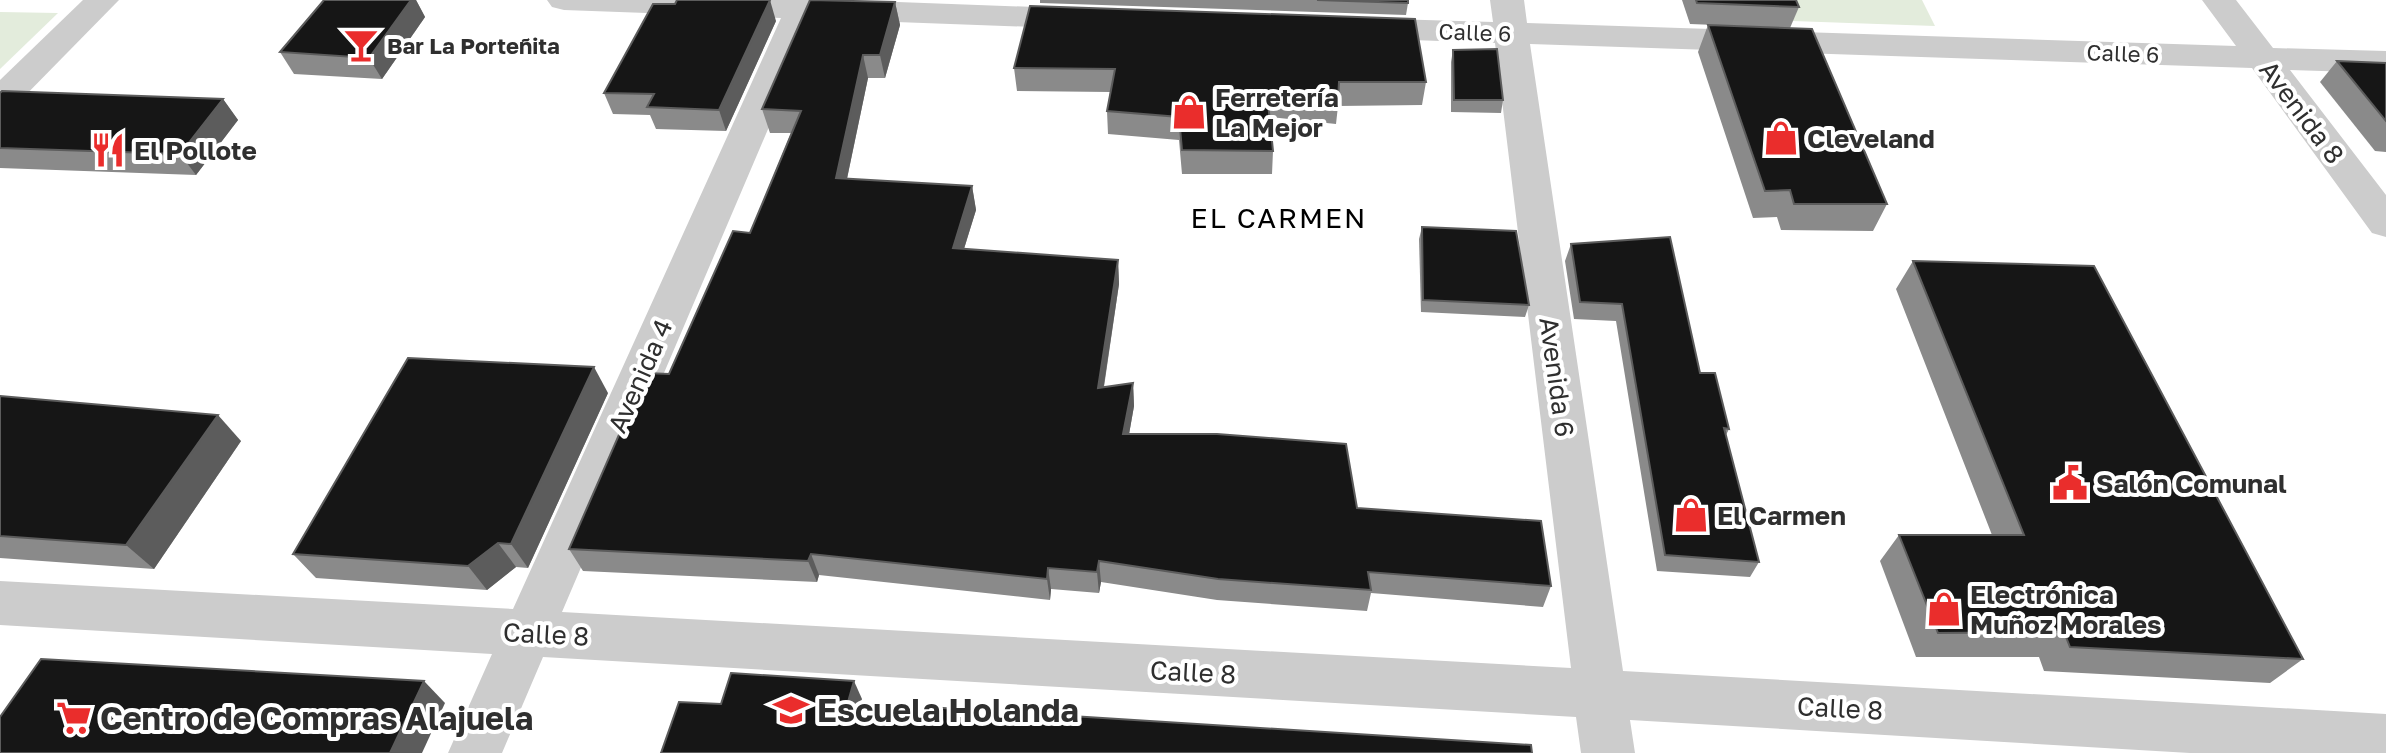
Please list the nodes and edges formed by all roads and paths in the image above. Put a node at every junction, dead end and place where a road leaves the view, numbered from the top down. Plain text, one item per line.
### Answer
1 (102, 0) edge
2 (564, 0) edge
3 (2219, 0) edge
4 (804, 5) edge
5 (1509, 16) edge
6 (1114, 20) edge
7 (1321, 27) edge
8 (2261, 58) junction
9 (2386, 62) edge
10 (0, 100) edge
11 (2386, 223) edge
12 (0, 603) edge
13 (527, 633) junction
14 (1599, 696) junction
15 (2386, 739) edge
16 (475, 753) edge
17 (1608, 753) edge

1 - 10 street
2 - 4 street
3 - 8 street, Avenida 8
4 - 6 street
4 - 13 street, Avenida 4
5 - 7 street, Calle 6
5 - 8 street, Calle 6
5 - 14 street, Avenida 6
8 - 9 street, Calle 6
8 - 11 street, Avenida 8
12 - 13 street, Calle 8
13 - 14 street, Calle 8
13 - 16 street, Avenida 4
14 - 15 street, Calle 8
14 - 17 street, Avenida 6

